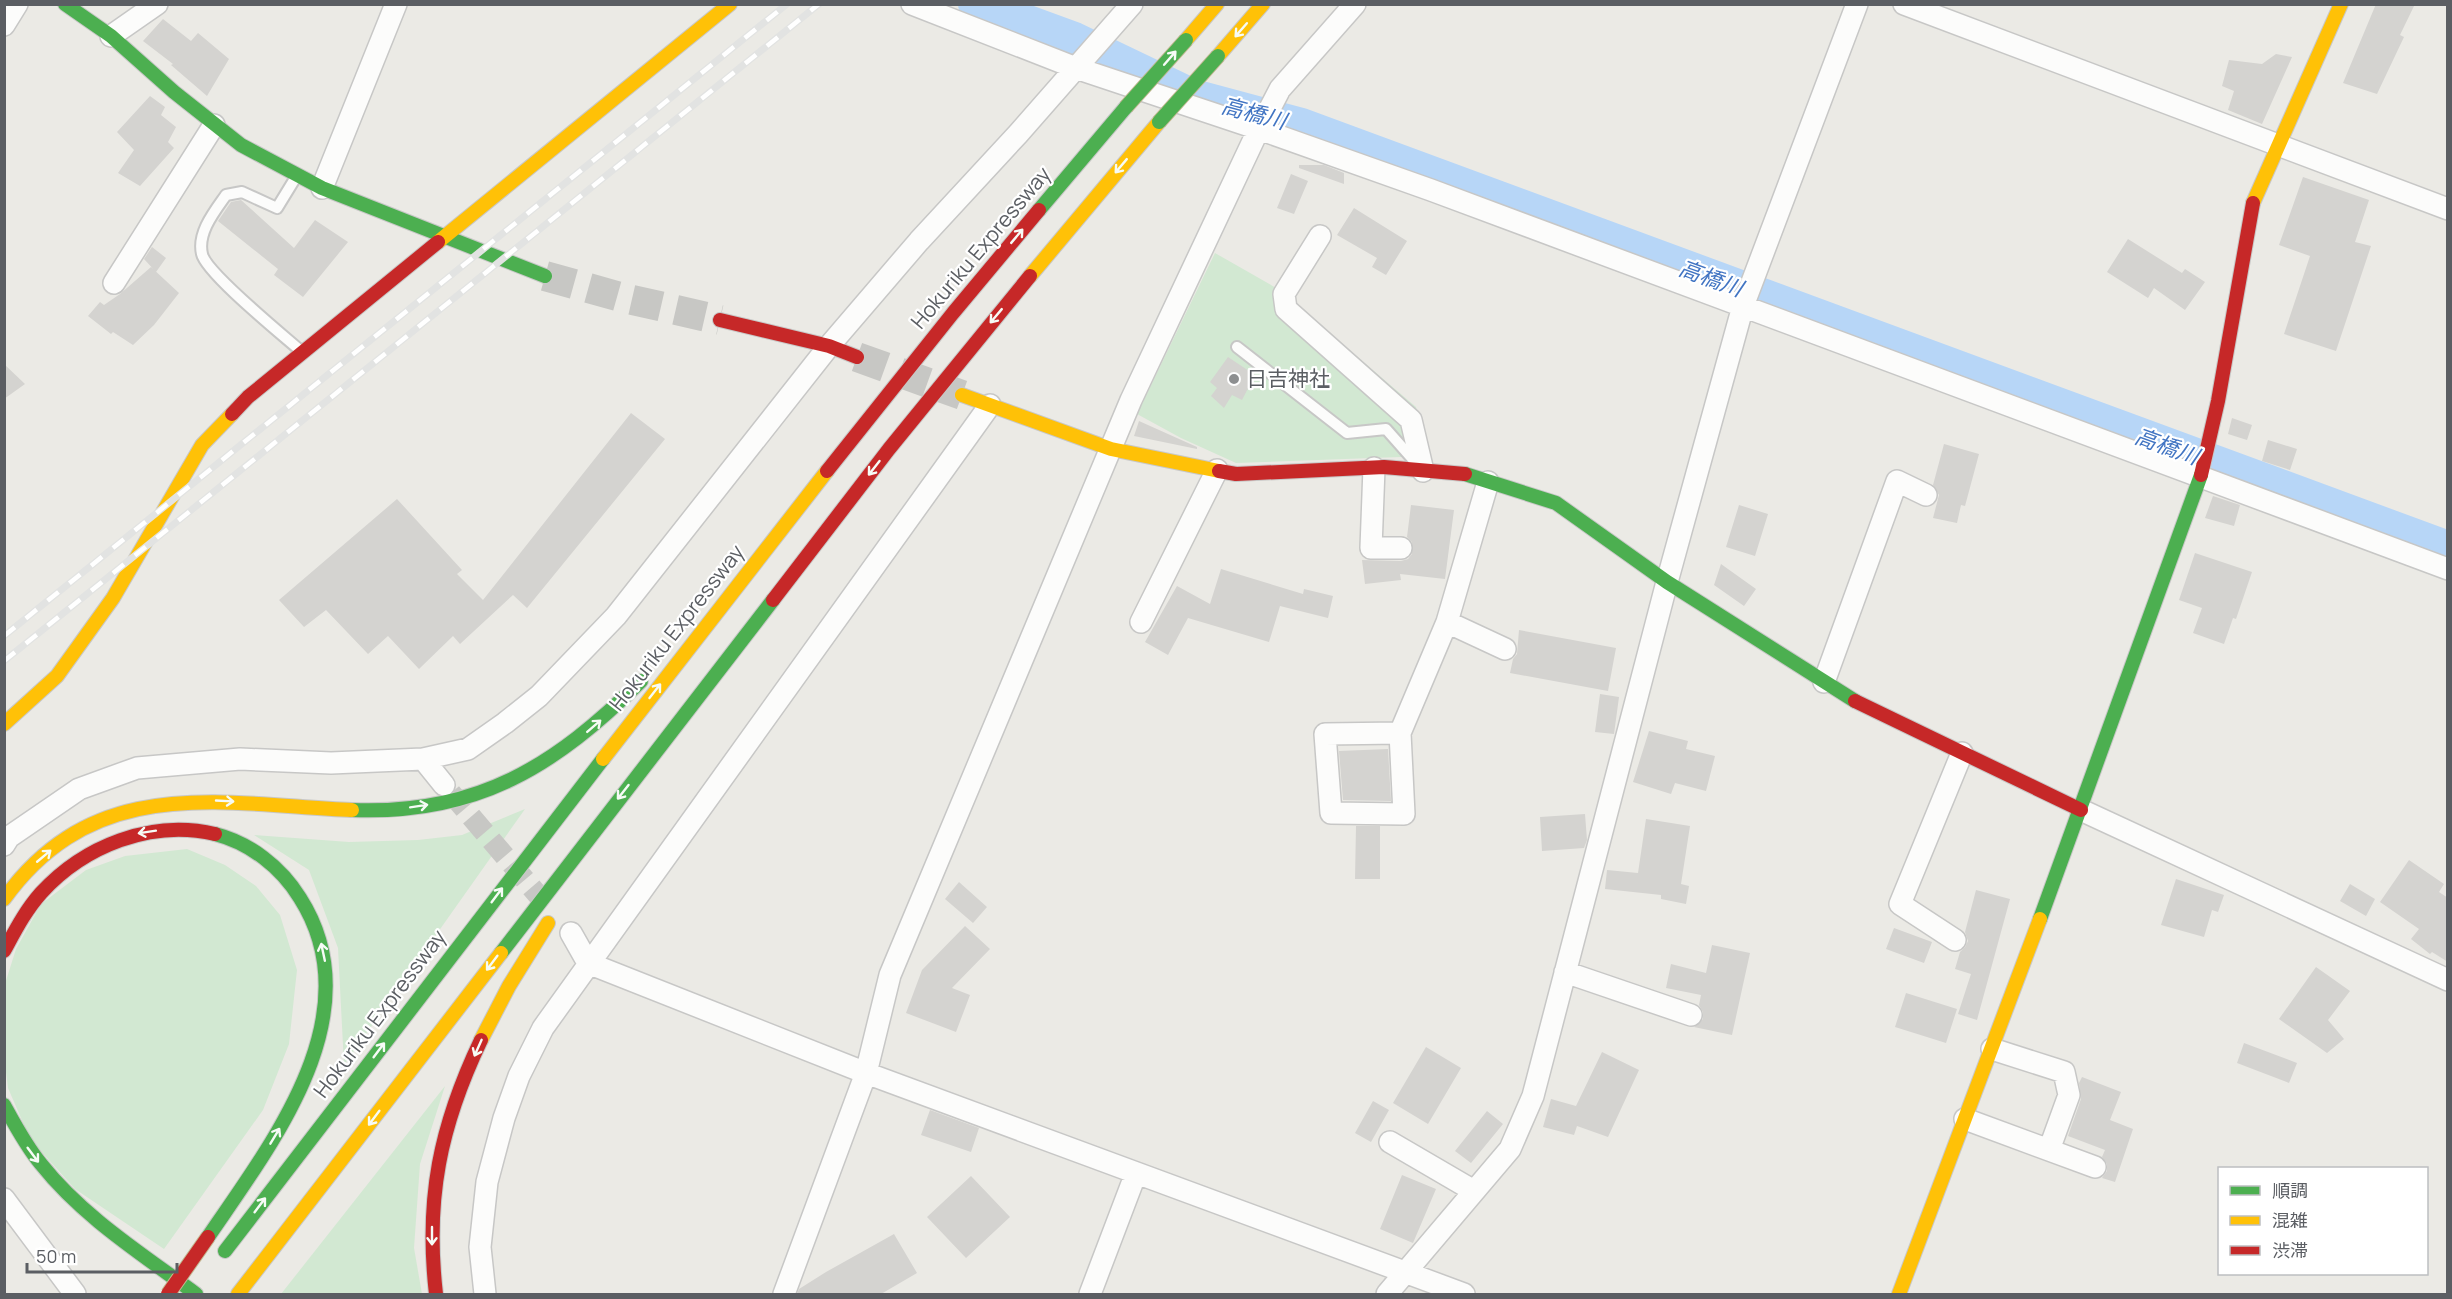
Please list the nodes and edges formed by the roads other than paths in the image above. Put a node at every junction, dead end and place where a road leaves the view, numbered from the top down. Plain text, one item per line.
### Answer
1 (16, 4) edge
2 (65, 4) edge
3 (157, 4) edge
4 (396, 4) edge
5 (730, 4) edge
6 (912, 4) edge
7 (1132, 4) edge
8 (1217, 4) edge
9 (1263, 4) edge
10 (1356, 4) edge
11 (1857, 4) edge
12 (1904, 4) edge
13 (2341, 4) edge
14 (4, 25) edge
15 (111, 36) junction
16 (1076, 68) junction
17 (214, 124) junction
18 (1259, 129) junction
19 (2276, 146) junction
20 (297, 175) junction
21 (322, 188) junction
22 (2448, 209) edge
23 (1320, 236) dead end
24 (442, 237) junction
25 (545, 276) tunnel mouth
26 (114, 283) dead end
27 (1743, 306) junction
28 (953, 313) junction
29 (720, 320) tunnel mouth
30 (829, 346) junction
31 (1237, 347) dead end
32 (302, 352) junction
33 (857, 357) tunnel mouth
34 (962, 395) tunnel mouth
35 (990, 405) junction
36 (1111, 449) junction
37 (1374, 468) junction
38 (1218, 470) junction
39 (1423, 471) junction
40 (2201, 477) junction
41 (1488, 482) junction
42 (1926, 495) dead end
43 (1401, 548) dead end
44 (2448, 568) edge
45 (787, 579) junction
46 (1667, 582) junction
47 (707, 602) dead end
48 (1141, 622) dead end
49 (1447, 622) junction
50 (1505, 649) dead end
51 (651, 669) dead end
52 (1824, 682) junction
53 (4, 724) edge
54 (1400, 733) junction
55 (1962, 753) junction
56 (423, 759) junction
57 (444, 785) tunnel mouth
58 (2081, 810) junction
59 (6, 838) edge
60 (595, 854) dead end
61 (4, 899) edge
62 (555, 913) dead end
63 (571, 933) dead end
64 (1955, 940) dead end
65 (4, 951) edge
66 (588, 963) junction
67 (1565, 972) junction
68 (2448, 980) edge
69 (1691, 1016) dead end
70 (1992, 1049) junction
71 (866, 1073) junction
72 (4, 1104) edge
73 (1965, 1119) junction
74 (1390, 1142) dead end
75 (2049, 1150) junction
76 (2095, 1167) dead end
77 (1136, 1173) junction
78 (1474, 1191) junction
79 (4, 1199) edge
80 (221, 1256) dead end
81 (1404, 1273) junction
82 (204, 1277) dead end
83 (75, 1294) edge
84 (168, 1294) edge
85 (191, 1294) edge
86 (196, 1294) edge
87 (238, 1294) edge
88 (436, 1294) edge
89 (485, 1294) edge
90 (784, 1294) edge
91 (1090, 1294) edge
92 (1387, 1294) edge
93 (1464, 1294) edge
94 (1899, 1294) edge

1 - 14 street
2 - 15 main road
3 - 15 street
4 - 21 street
5 - 24 main road
6 - 16 street
7 - 16 street
28 -> 8 main road, Hokuriku Expressway, bridge
9 -> 45 main road, bridge
10 - 18 street
11 - 27 street
12 - 19 street
13 - 19 main road
15 - 17 main road
16 - 18 street
16 - 30 street
17 - 20 main road
17 - 26 street
18 - 27 street
18 - 36 street
19 - 22 street
19 - 40 main road
20 - 21 main road
20 - 32 lane
21 - 24 main road
23 - 39 street
24 - 25 main road
24 - 32 main road
27 - 40 street
27 - 46 street
28 - 47 main road
80 -> 28 main road, Hokuriku Expressway
29 - 30 main road
30 - 33 main road
30 - 56 street
31 - 39 lane
32 - 53 main road
34 - 35 main road
35 - 36 main road
35 - 66 street
36 - 38 main road
36 - 71 street
37 - 38 main road
37 - 39 main road
37 - 43 street
38 - 48 street
39 - 41 main road
40 - 44 street
40 - 58 main road
41 - 46 main road
41 - 49 street
42 - 52 street
45 - 60 main road
45 -> 87 main road
46 - 52 main road
46 - 67 street
49 - 50 street
49 - 54 street
61 -> 51 main road
52 - 55 main road
54 - 54 street
55 - 58 main road
55 - 64 street
56 - 57 street
56 - 59 street
58 - 68 street
58 - 70 main road
62 -> 88 main road
63 - 66 street
84 -> 65 main road, bridge
66 - 71 street
66 - 89 street
67 - 69 street
67 - 78 street
70 - 73 main road
70 - 75 street
71 - 77 street
71 - 90 street
72 -> 86 main road
73 - 75 street
73 - 94 main road
74 - 78 street
75 - 76 street
77 - 81 street
77 - 91 street
78 - 81 street
79 - 83 street
81 - 92 street
81 - 93 street
82 - 85 main road

